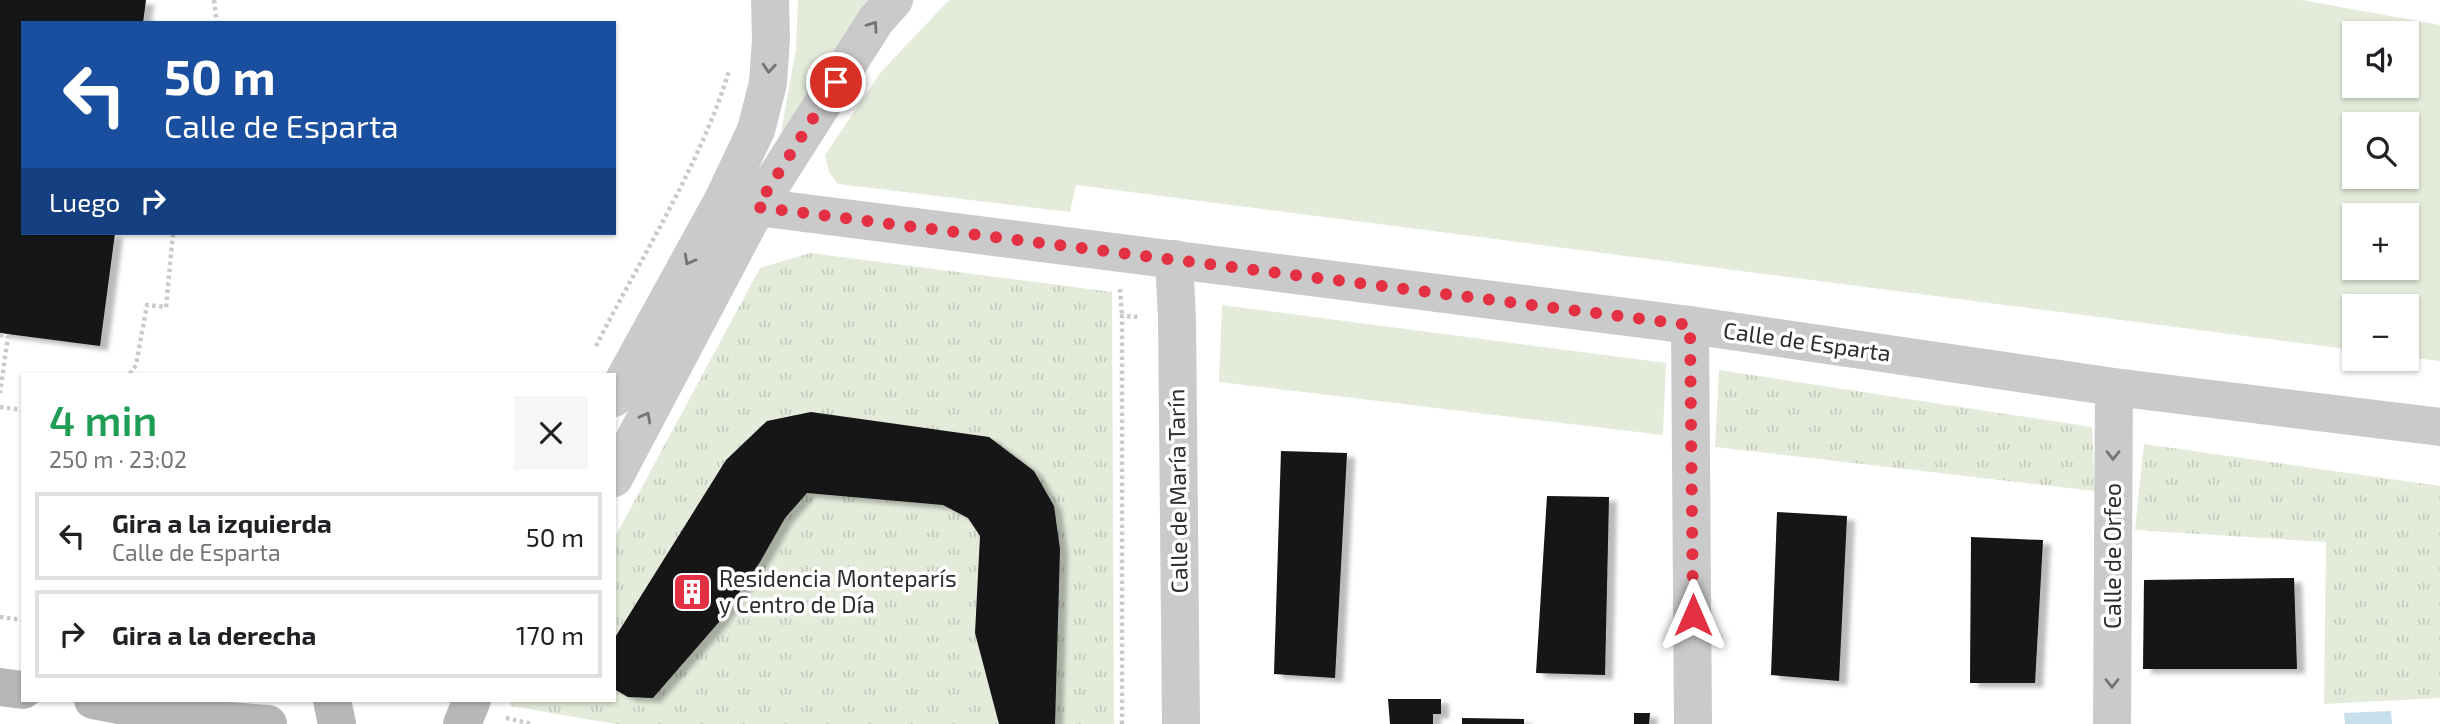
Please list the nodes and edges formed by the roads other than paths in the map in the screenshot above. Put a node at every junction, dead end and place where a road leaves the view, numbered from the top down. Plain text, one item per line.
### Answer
1 (770, 0) edge
2 (894, 0) edge
3 (757, 207) junction
4 (1174, 259) junction
5 (1690, 325) junction
6 (2113, 387) junction
7 (616, 394) edge
8 (2440, 428) edge
9 (616, 474) edge
10 (0, 687) edge
11 (21, 690) edge
12 (107, 702) edge
13 (332, 702) edge
14 (268, 724) edge
15 (337, 724) edge
16 (1181, 724) edge
17 (1693, 724) edge
18 (2112, 724) edge

1 -> 7 street
3 -> 2 street
3 - 4 street, Calle de Esparta
9 -> 3 street
4 - 5 street, Calle de Esparta
4 - 16 street, Calle de María Tarín
5 - 6 street, Calle de Esparta
5 - 17 street
6 - 8 street, Calle de Esparta
6 -> 18 street, Calle de Orfeo
10 - 11 street
12 - 14 street
13 - 15 street

